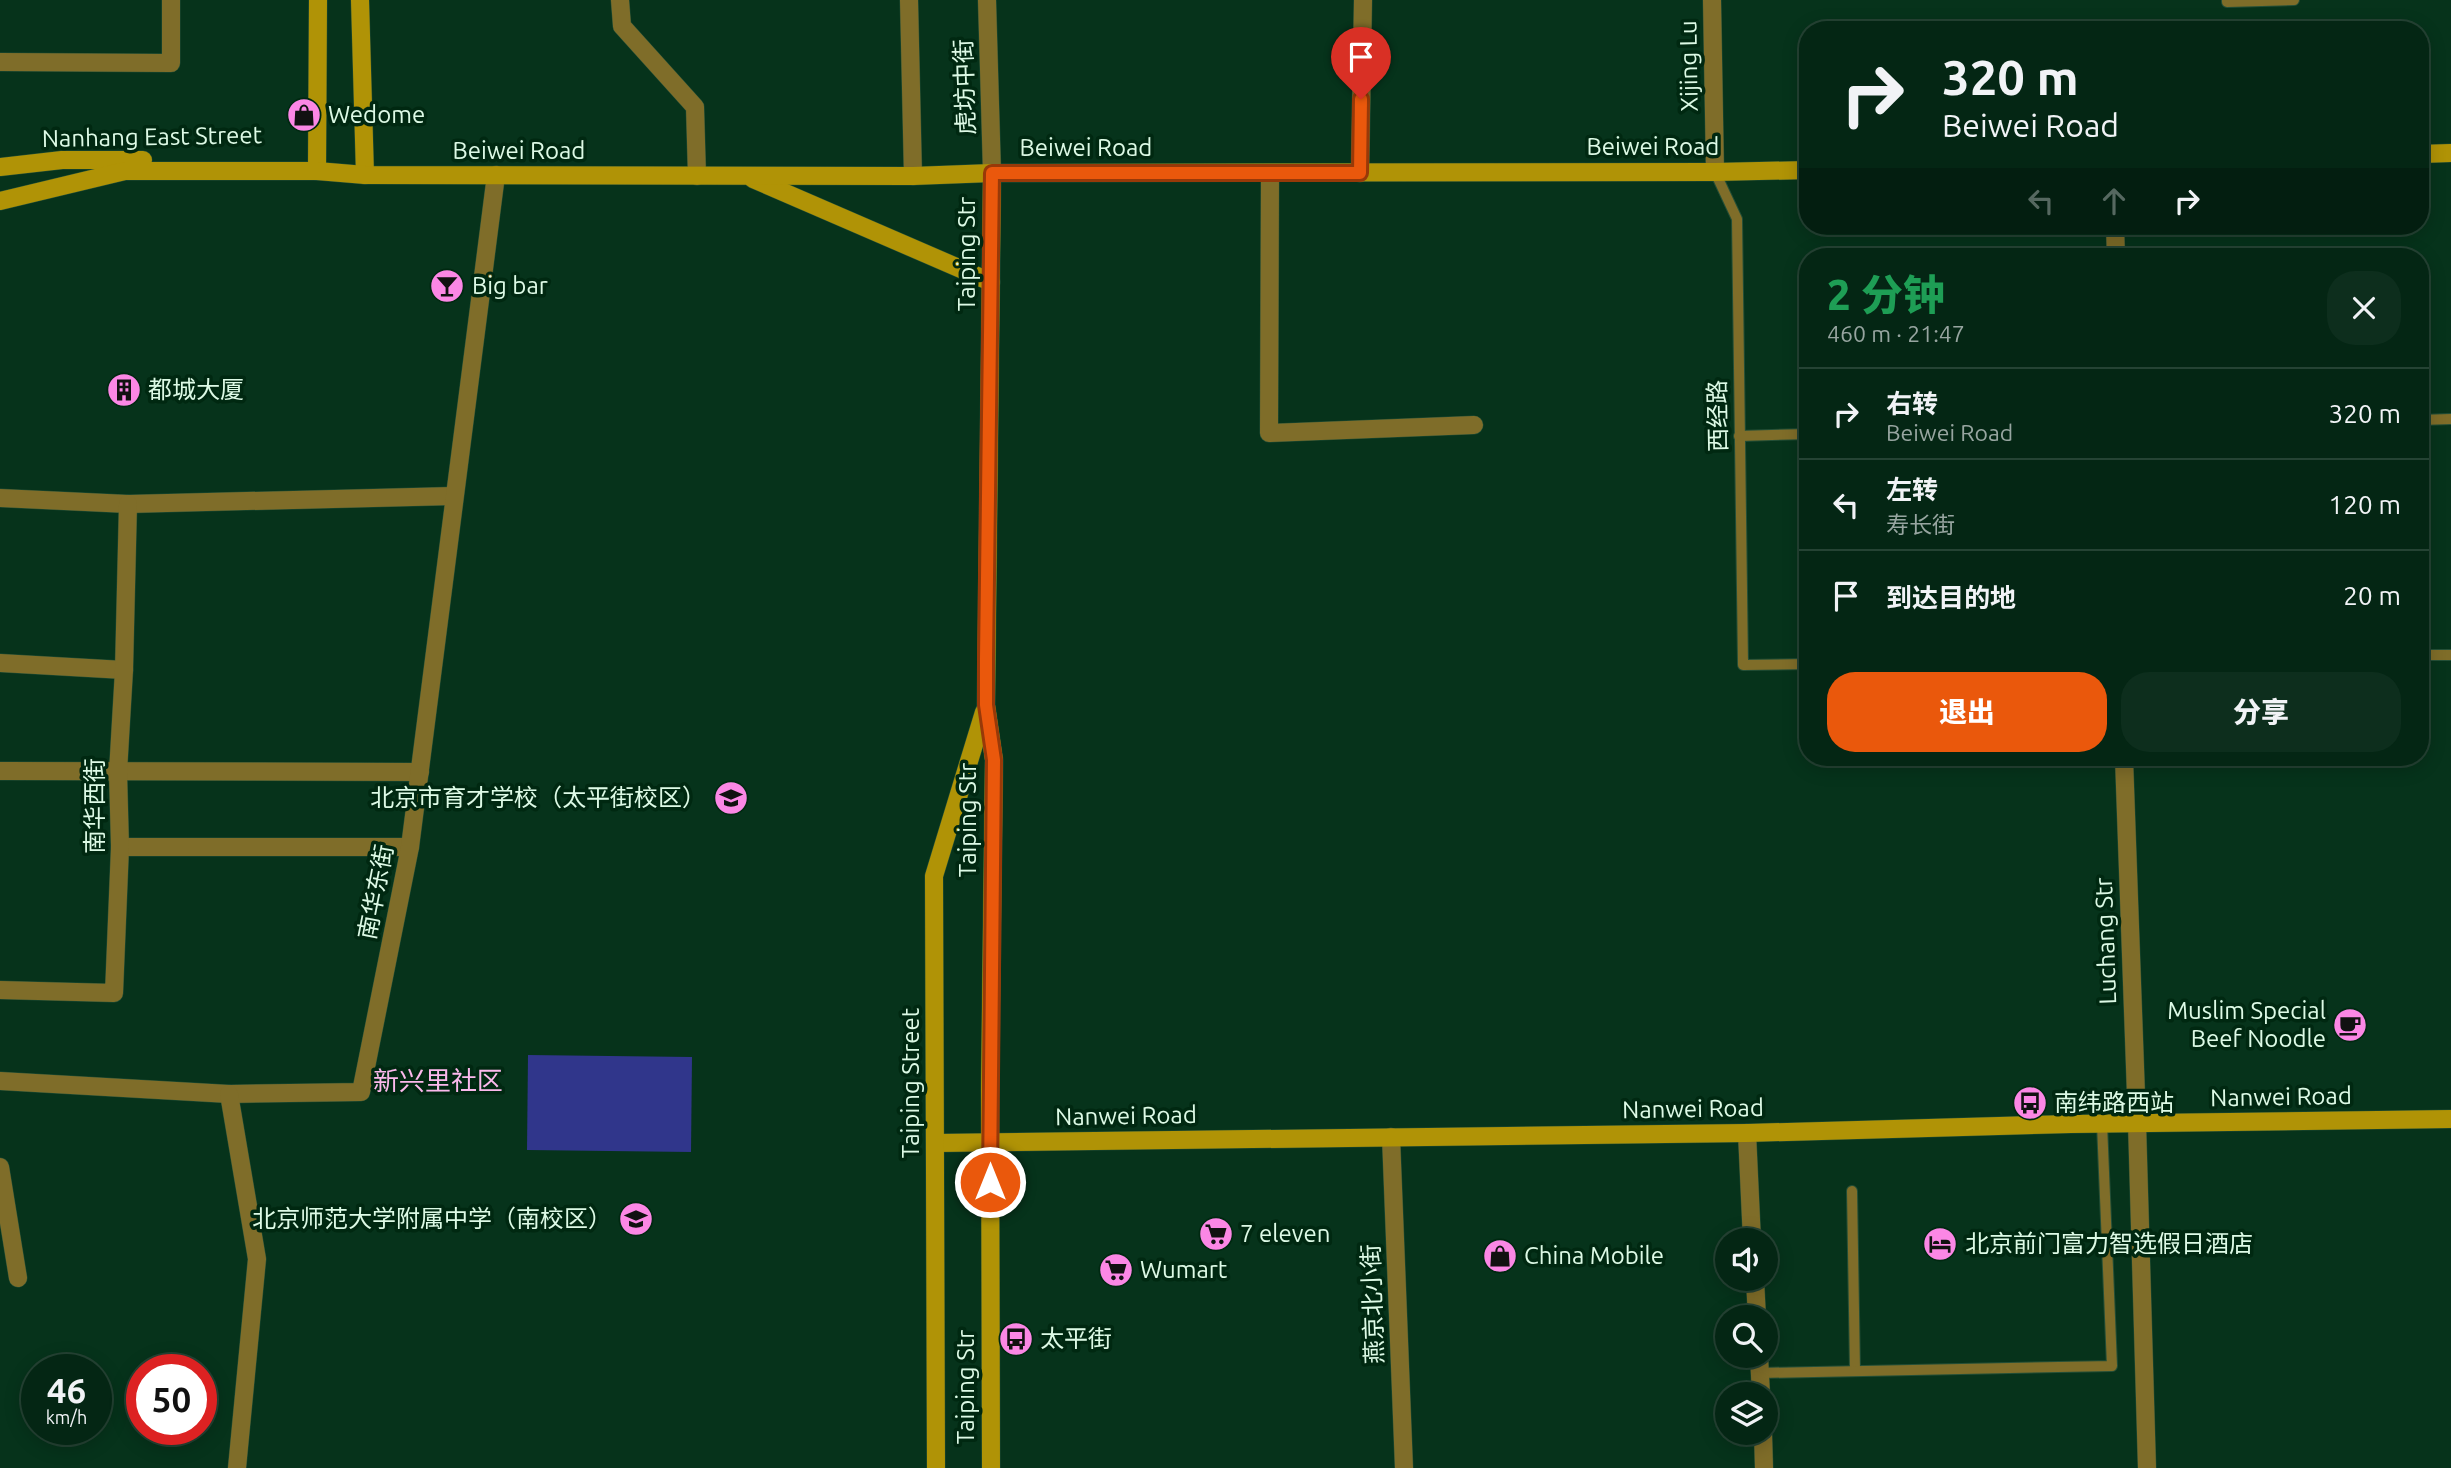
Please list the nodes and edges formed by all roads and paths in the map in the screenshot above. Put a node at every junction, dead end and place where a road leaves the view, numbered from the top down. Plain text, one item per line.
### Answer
1 (171, 0) edge
2 (318, 0) edge
3 (360, 0) edge
4 (620, 0) edge
5 (909, 0) edge
6 (987, 0) edge
7 (1363, 0) edge
8 (1712, 0) edge
9 (2227, 0) edge
10 (2294, 0) edge
11 (0, 62) edge
12 (2451, 153) edge
13 (2429, 154) edge
14 (0, 167) edge
15 (1799, 170) edge
16 (317, 171) junction
17 (1714, 172) junction
18 (992, 173) junction
19 (1270, 173) junction
20 (1360, 173) junction
21 (496, 175) junction
22 (365, 176) junction
23 (697, 176) junction
24 (746, 176) junction
25 (914, 176) junction
26 (0, 201) edge
27 (991, 282) junction
28 (2451, 419) edge
29 (2429, 420) edge
30 (1474, 425) dead end
31 (1799, 434) edge
32 (1739, 436) junction
33 (453, 496) junction
34 (0, 498) edge
35 (128, 504) junction
36 (2429, 655) edge
37 (2451, 655) edge
38 (0, 663) edge
39 (1799, 664) edge
40 (124, 670) junction
41 (986, 705) junction
42 (2124, 766) edge
43 (0, 771) edge
44 (118, 772) junction
45 (420, 772) junction
46 (120, 847) junction
47 (410, 847) junction
48 (0, 990) edge
49 (0, 1081) edge
50 (229, 1094) junction
51 (2451, 1119) edge
52 (2137, 1123) junction
53 (2102, 1124) junction
54 (1747, 1133) junction
55 (1391, 1137) junction
56 (990, 1142) junction
57 (936, 1143) junction
58 (0, 1167) edge
59 (1852, 1191) dead end
60 (1751, 1228) edge
61 (18, 1278) dead end
62 (1778, 1366) edge
63 (1855, 1371) junction
64 (1763, 1445) edge
65 (237, 1468) edge
66 (936, 1468) edge
67 (991, 1468) edge
68 (1404, 1468) edge
69 (1764, 1468) edge
70 (2147, 1468) edge

1 - 11 street
2 - 16 street
3 - 22 street
4 - 23 street
5 - 25 street
6 - 18 street, 虎坊中街
7 - 20 street
8 - 17 street, Xijing Lu
9 - 10 lane
12 - 13 street
14 - 16 street, Nanhang East Street
15 - 17 street, Beiwei Road
16 - 22 street, Beiwei Road
16 - 26 street, Nanhang East Street
17 - 20 street, Beiwei Road
17 - 32 lane, 西经路
18 - 19 street, Beiwei Road
18 - 25 street, Beiwei Road
18 - 27 street, Taiping Str
19 - 20 street, Beiwei Road
19 - 30 street
21 - 22 street, Beiwei Road
21 - 23 street, Beiwei Road
21 - 33 street, 南华东街
23 - 24 street, Beiwei Road
24 - 25 street, Beiwei Road
24 - 27 street
27 - 41 street, Taiping Str
28 - 29 lane
31 - 32 lane
32 - 39 lane, 西经路
33 - 35 street
33 - 45 street, 南华东街
34 - 35 street
35 - 40 street, 南华西街
36 - 37 lane
38 - 40 street
40 - 44 street, 南华西街
41 - 56 street, Taiping Str
41 - 57 street, Taiping Street
42 - 52 street, Luchang Str
43 - 44 street
44 - 45 street
44 - 46 street, 南华西街
45 - 47 street, 南华东街
46 - 47 street
46 - 48 street, 南华西街
47 - 50 street, 南华东街
49 - 50 street, 南华东街
50 - 65 street
51 - 52 street, Nanwei Road
52 - 53 street, Nanwei Road
52 - 70 street, Luchang Str
53 - 54 street, Nanwei Road
53 - 63 lane
54 - 55 street, Nanwei Road
54 - 60 street
55 - 56 street, Nanwei Road
55 - 68 street, 燕京北小街
56 - 57 street, Nanwei Road
56 - 67 street, Taiping Str
57 - 66 street, Taiping Street
58 - 61 street
59 - 63 lane
62 - 63 lane
64 - 69 street

